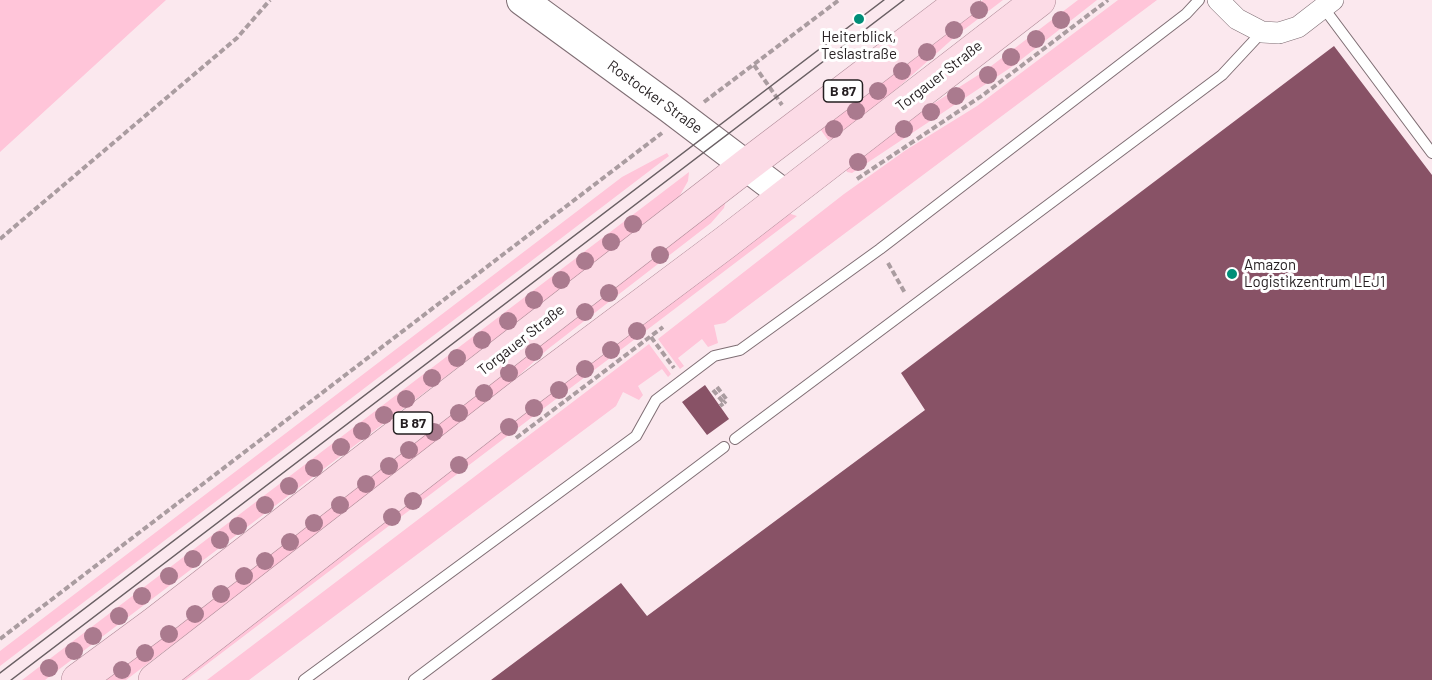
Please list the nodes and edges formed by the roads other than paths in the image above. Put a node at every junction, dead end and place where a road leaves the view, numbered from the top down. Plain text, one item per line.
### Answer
1 (522, 0) edge
2 (964, 0) edge
3 (1039, 0) edge
4 (1199, 0) edge
5 (1218, 0) edge
6 (1328, 4) edge
7 (1262, 32) junction
8 (1432, 153) edge
9 (747, 165) junction
10 (786, 196) junction
11 (735, 439) dead end
12 (724, 447) dead end
13 (78, 680) edge
14 (155, 680) edge
15 (304, 680) edge
16 (414, 680) edge

1 - 9 main road, Rostocker Straße
2 - 9 main road, Torgauer Straße / B 87
3 - 10 main road, Torgauer Straße
4 - 15 lane
5 - 7 street
6 - 7 street
6 - 8 lane
7 - 11 lane
9 - 10 main road, Rostocker Straße
9 - 13 main road, Torgauer Straße / B 87
10 - 14 main road, Torgauer Straße
12 - 16 lane

